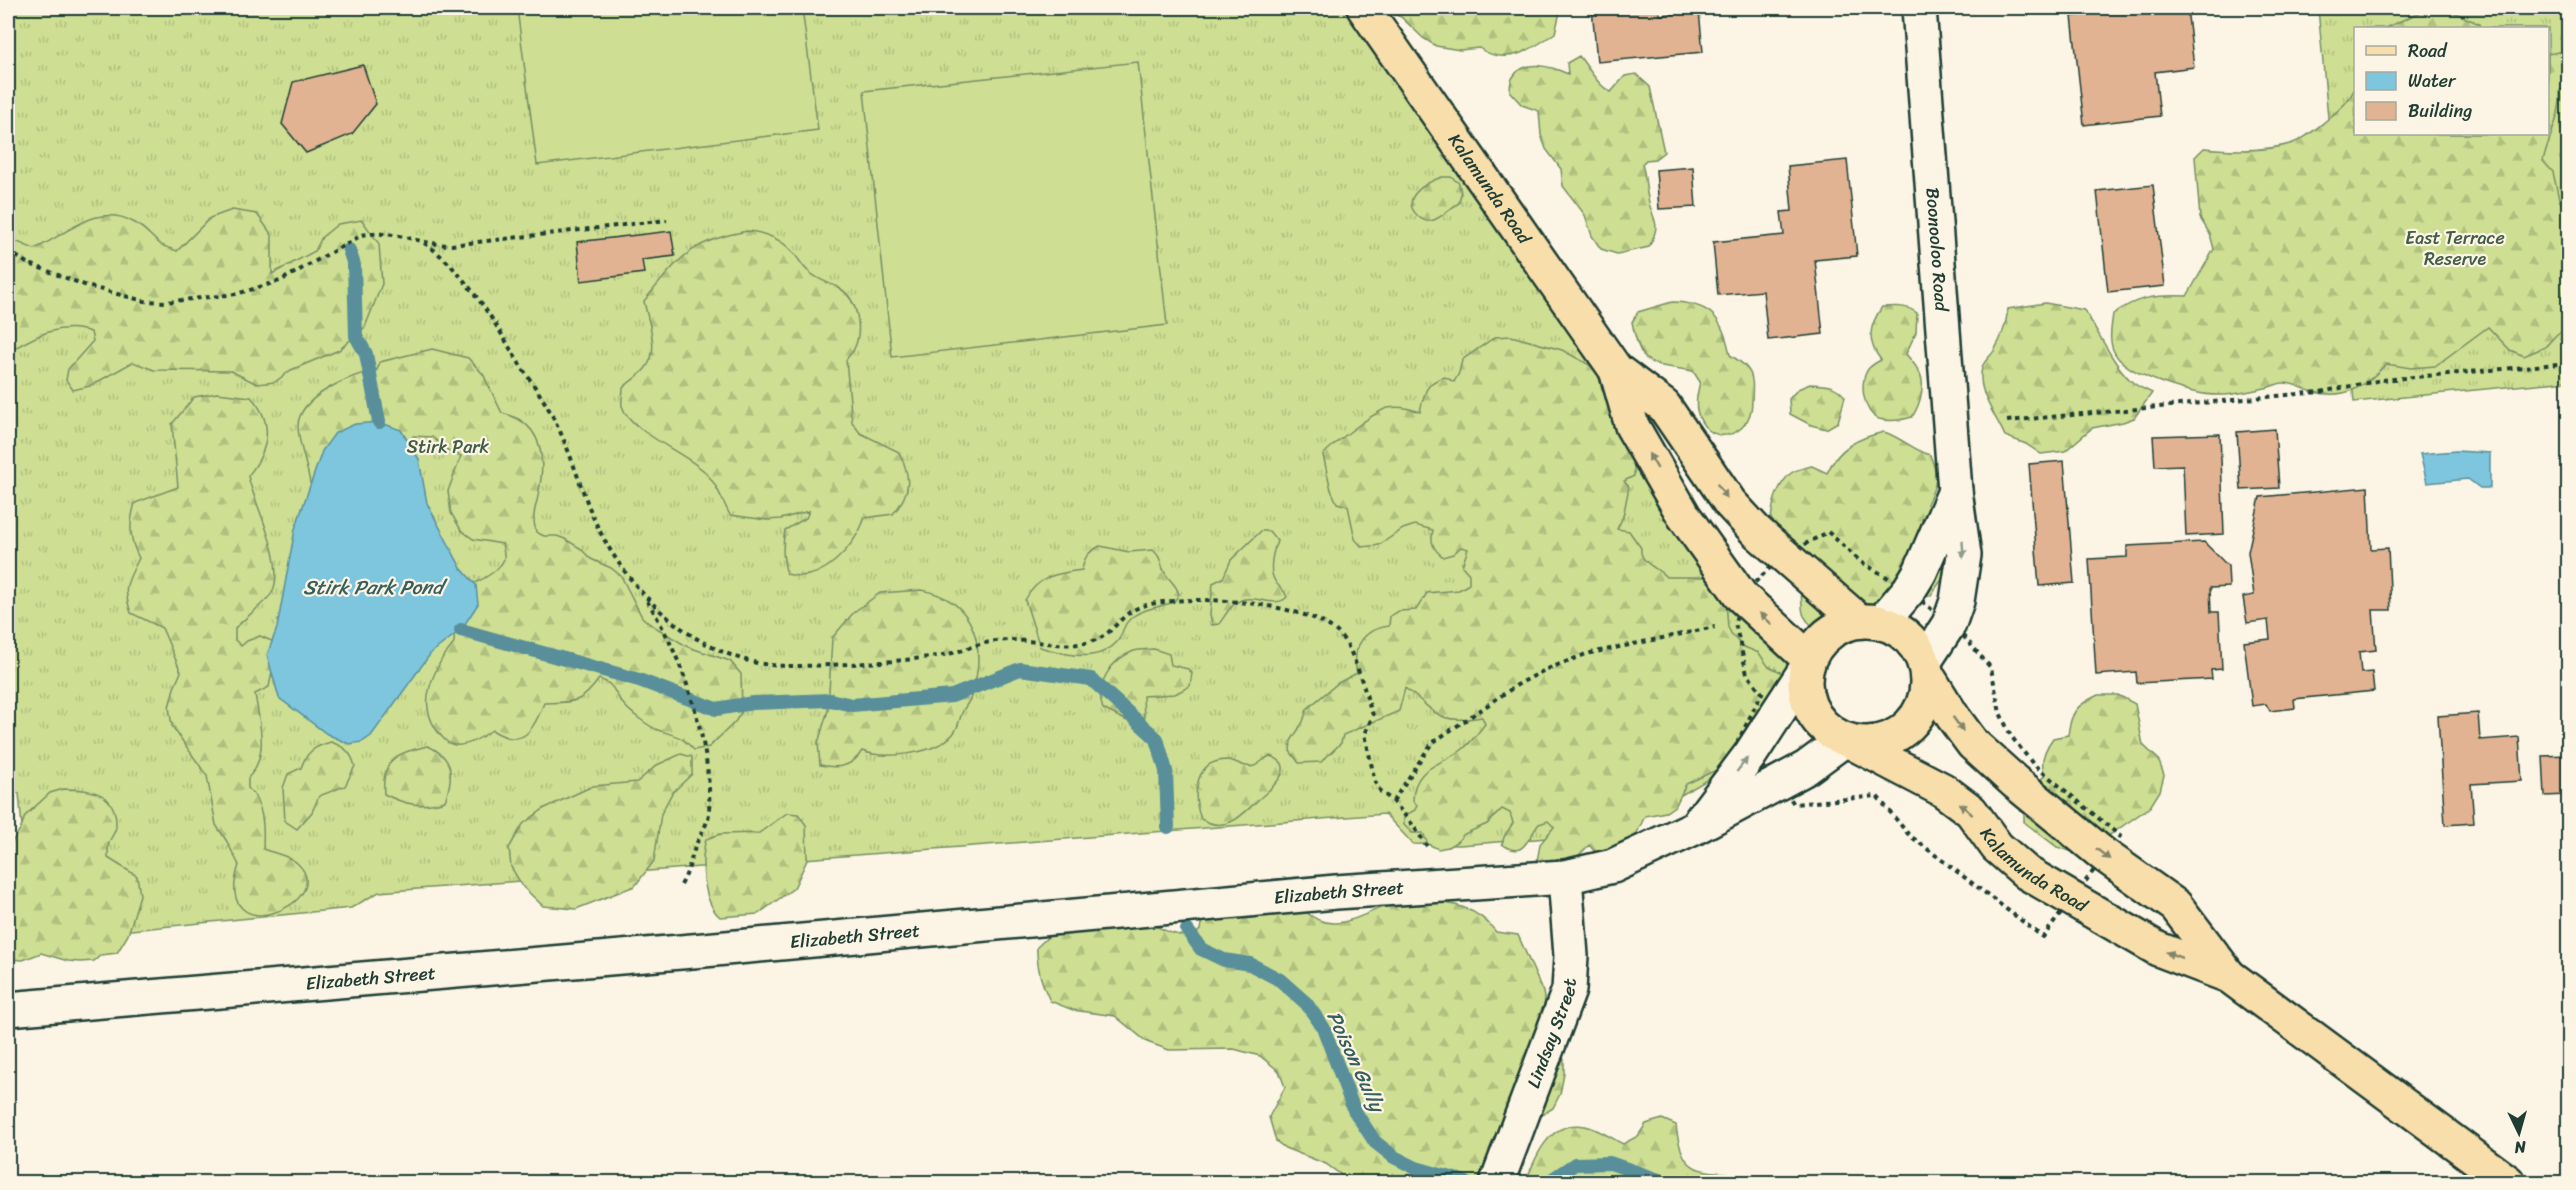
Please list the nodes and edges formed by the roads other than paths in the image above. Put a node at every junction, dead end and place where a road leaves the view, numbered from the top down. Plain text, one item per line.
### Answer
1 (1364, 8) edge
2 (1919, 8) edge
3 (1616, 370) junction
4 (1955, 491) junction
5 (1870, 622) junction
6 (1807, 664) junction
7 (1926, 669) junction
8 (1848, 741) junction
9 (1694, 828) junction
10 (1565, 877) junction
11 (2229, 976) junction
12 (8, 1009) edge
13 (1497, 1182) edge
14 (2508, 1182) edge

1 - 3 main road, Kalamunda Road
2 - 4 street, Boonooloo Road
3 -> 5 main road, Kalamunda Road
6 -> 3 main road, Kalamunda Road
4 - 5 street, Boonooloo Road
4 -> 7 street, Boonooloo Road
5 - 6 main road
5 - 7 main road
6 - 8 main road
9 -> 6 street, Elizabeth Street
7 - 8 main road
7 -> 11 main road, Kalamunda Road
8 - 9 street, Elizabeth Street
11 -> 8 main road, Kalamunda Road
9 - 10 street, Elizabeth Street
10 - 12 street, Elizabeth Street
10 - 13 street, Lindsay Street
11 - 14 main road, Kalamunda Road

